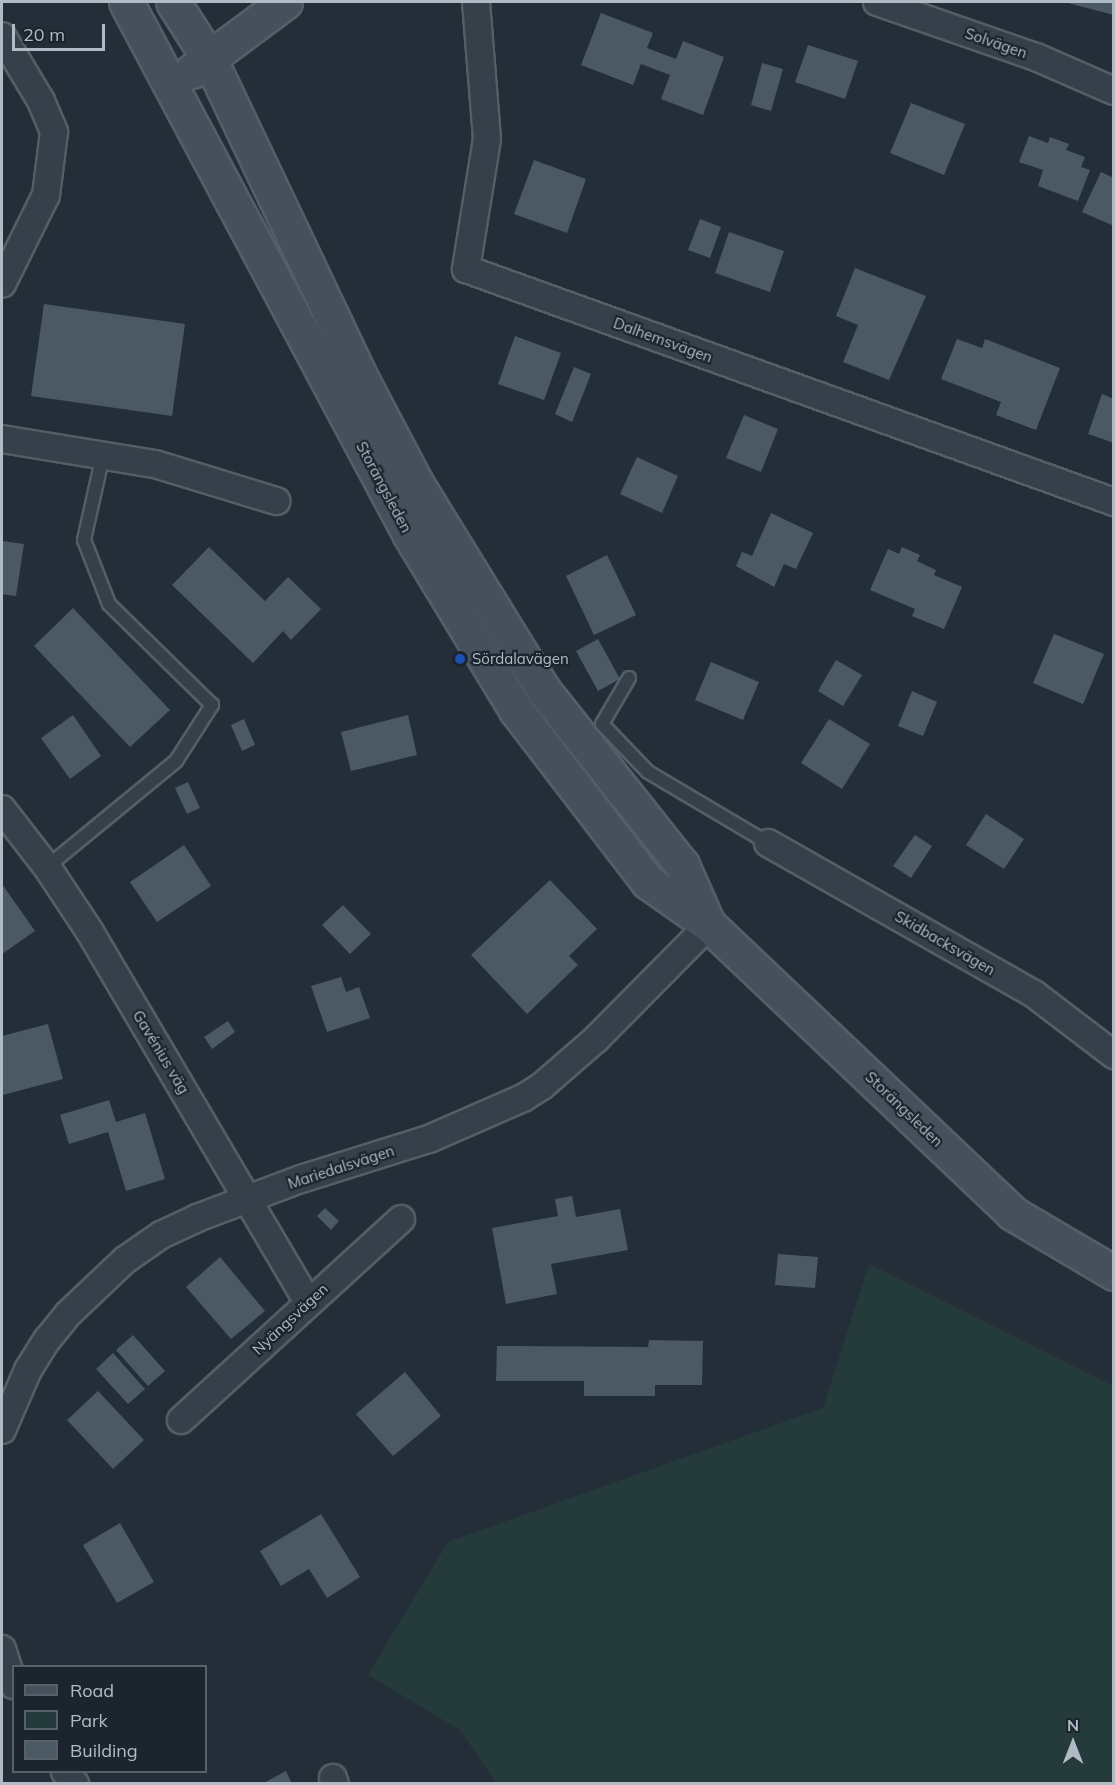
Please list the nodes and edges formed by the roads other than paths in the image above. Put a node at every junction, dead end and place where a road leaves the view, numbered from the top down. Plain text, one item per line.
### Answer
1 (126, 2) edge
2 (173, 2) edge
3 (285, 2) edge
4 (476, 2) edge
5 (877, 2) edge
6 (2, 36) edge
7 (210, 60) junction
8 (171, 85) junction
9 (1113, 91) edge
10 (2, 284) edge
11 (2, 439) edge
12 (103, 455) junction
13 (276, 501) dead end
14 (1113, 502) edge
15 (629, 678) dead end
16 (2, 809) edge
17 (768, 843) joint
18 (47, 867) junction
19 (709, 925) junction
20 (1113, 1055) edge
21 (249, 1199) junction
22 (400, 1219) dead end
23 (1113, 1273) edge
24 (308, 1302) junction
25 (181, 1420) dead end
26 (2, 1430) edge
27 (2, 1649) edge
28 (12, 1679) edge

1 - 8 main road, Storängsleden
2 - 7 main road, Storängsleden
3 - 7 main road
4 - 14 street, Dalhemsvägen
5 - 9 street, Solvägen
6 - 10 street
7 - 8 main road
7 - 19 main road, Storängsleden
8 - 19 main road, Storängsleden
11 - 12 street
12 - 13 street
12 - 18 lane
15 - 17 lane
16 - 18 street, Gavénius väg
17 - 20 street, Skidbacksvägen
18 - 21 street, Gavénius väg
19 - 21 street, Mariedalsvägen
19 - 23 main road, Storängsleden
21 - 24 street, Gavénius väg
21 - 26 street, Mariedalsvägen
22 - 24 street, Nyängsvägen
24 - 25 street, Nyängsvägen
27 - 28 street

